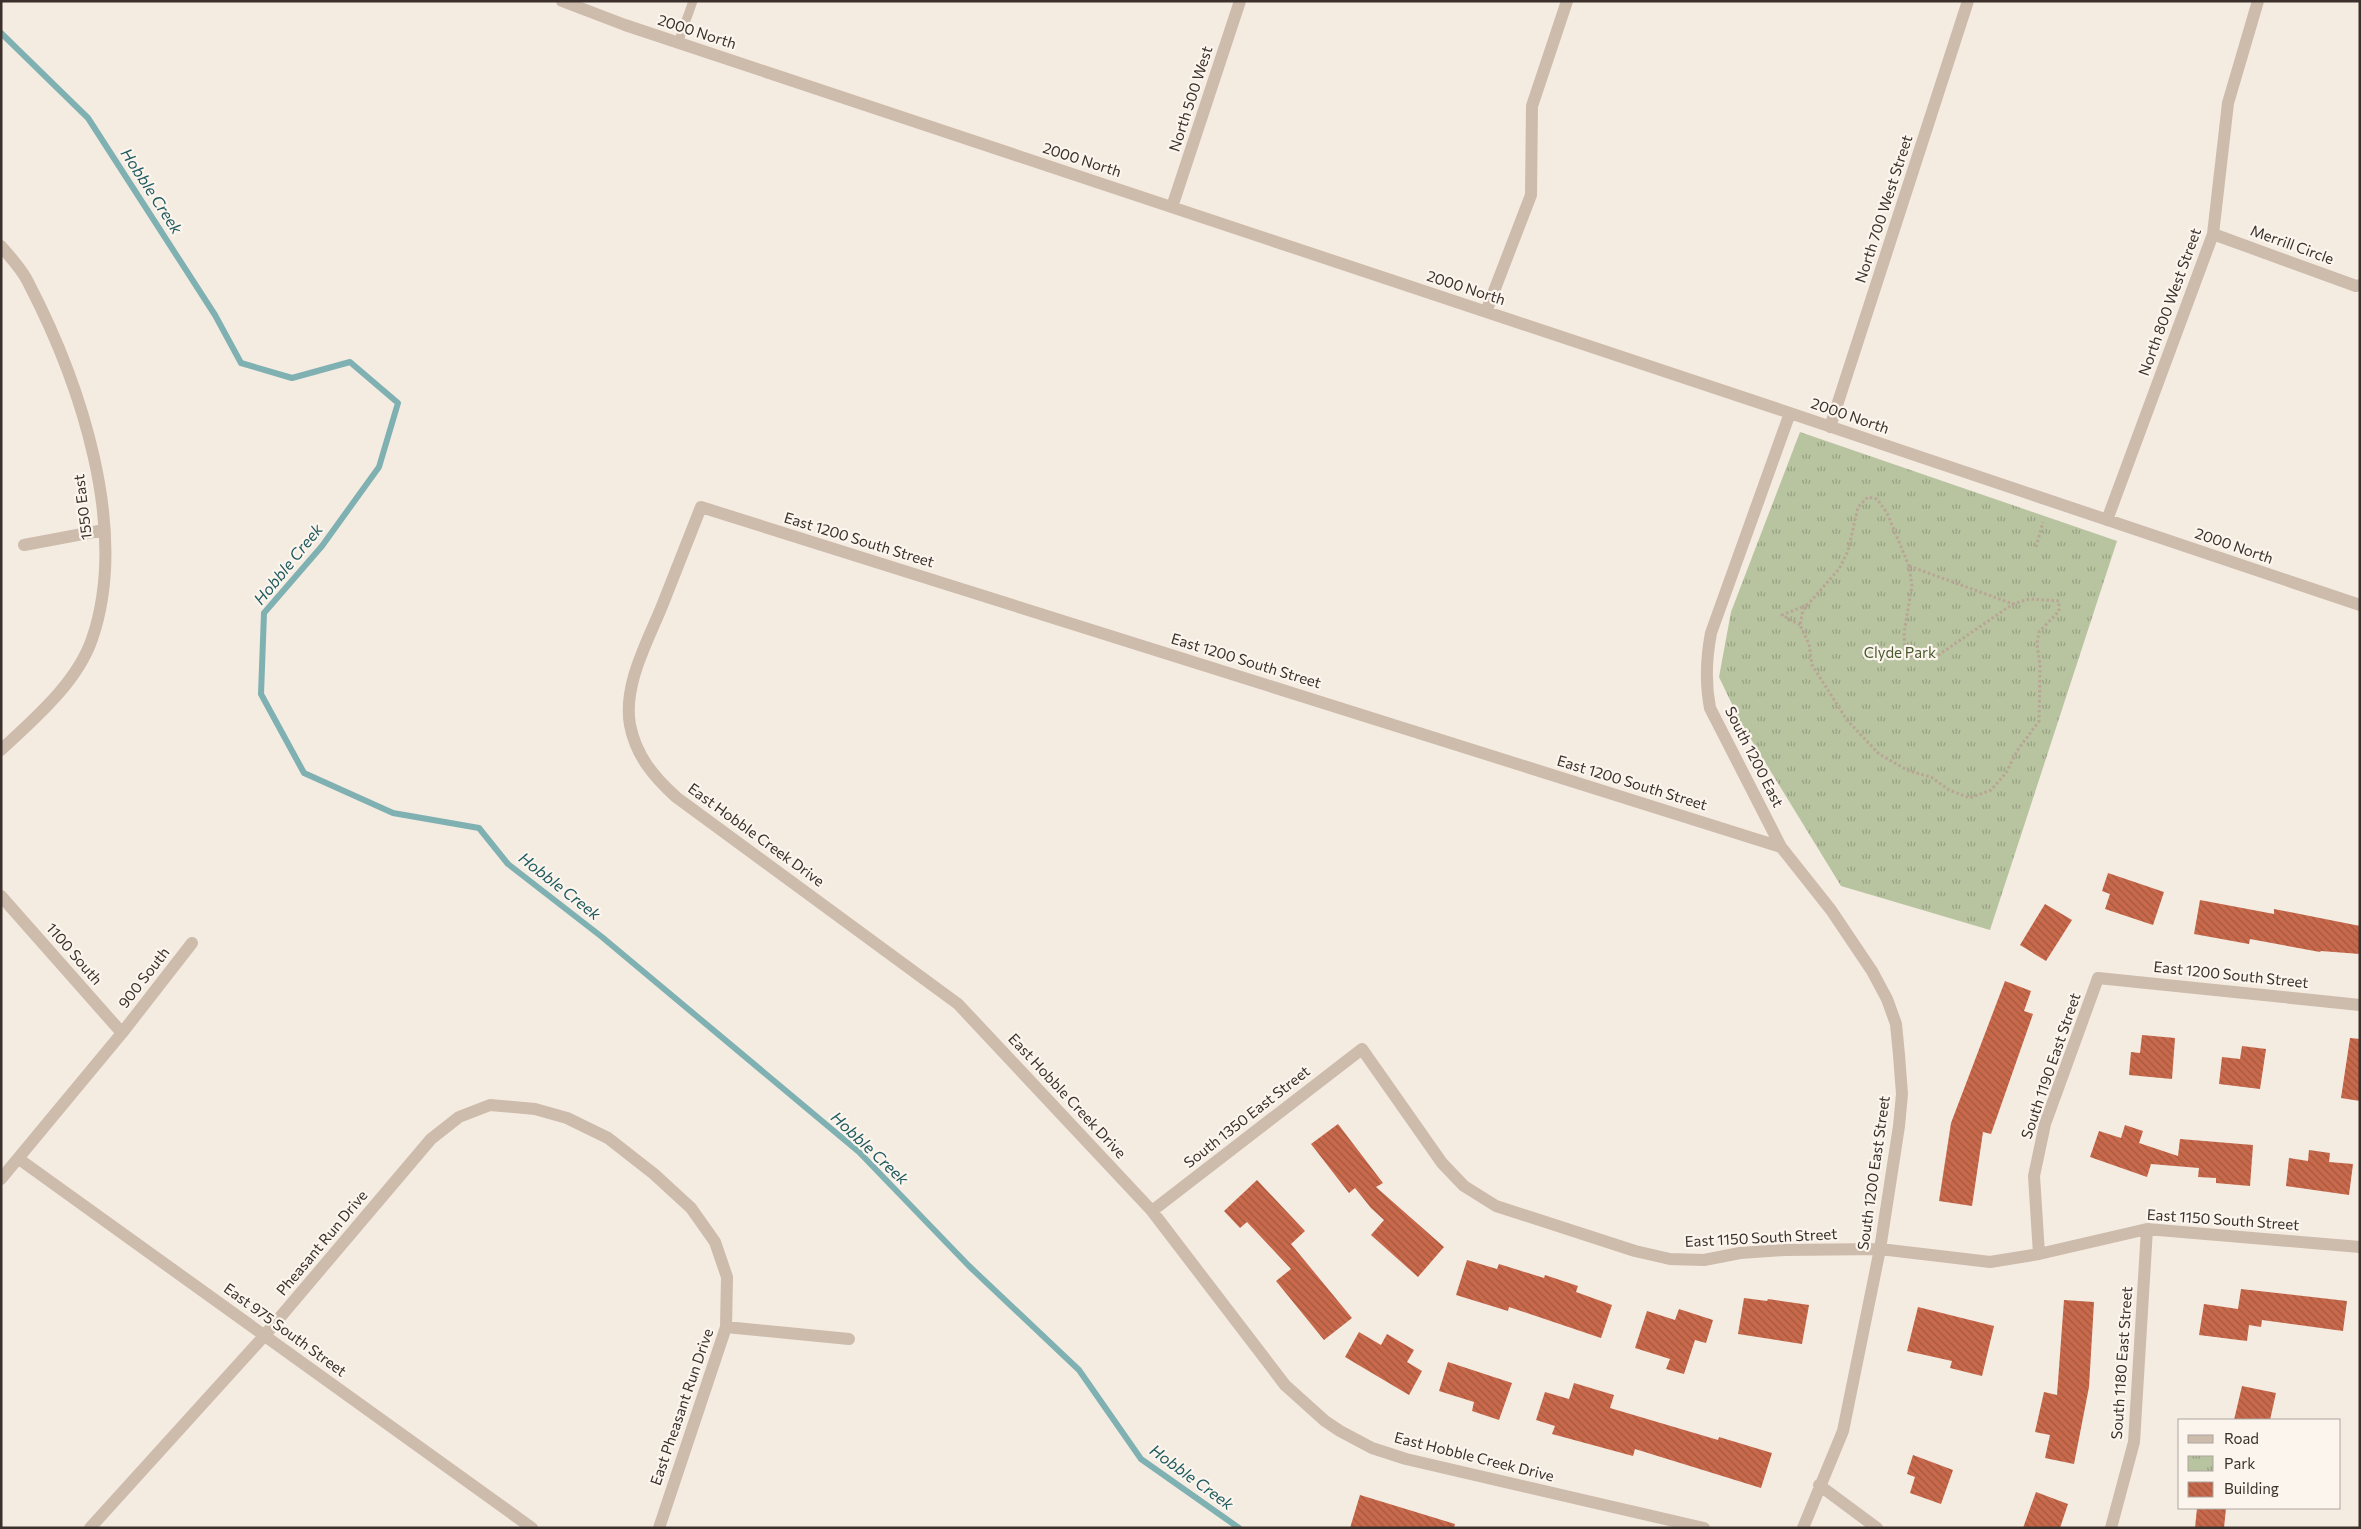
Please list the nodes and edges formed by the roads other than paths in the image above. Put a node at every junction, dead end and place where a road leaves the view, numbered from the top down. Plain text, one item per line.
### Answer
1 (562, 1) edge
2 (693, 1) edge
3 (1240, 1) edge
4 (1567, 1) edge
5 (1968, 1) edge
6 (2258, 1) edge
7 (678, 43) junction
8 (1172, 207) junction
9 (2214, 234) junction
10 (1, 246) edge
11 (2360, 285) edge
12 (1486, 312) junction
13 (1790, 413) junction
14 (1830, 427) junction
15 (701, 507) joint
16 (2107, 520) junction
17 (104, 530) junction
18 (24, 545) dead end
19 (2360, 605) edge
20 (1, 750) edge
21 (1781, 847) junction
22 (1, 896) edge
23 (192, 943) dead end
24 (2098, 978) joint
25 (2360, 1005) edge
26 (122, 1033) junction
27 (1362, 1049) joint
28 (490, 1105) joint
29 (19, 1158) junction
30 (1, 1178) edge
31 (1152, 1211) junction
32 (2147, 1228) junction
33 (2360, 1246) edge
34 (1880, 1249) junction
35 (2039, 1254) junction
36 (726, 1327) junction
37 (265, 1335) junction
38 (850, 1339) dead end
39 (1819, 1485) junction
40 (90, 1528) edge
41 (532, 1528) edge
42 (659, 1528) edge
43 (1704, 1528) edge
44 (1802, 1528) edge
45 (1877, 1528) edge
46 (2111, 1528) edge

1 - 7 street, 2000 North
2 - 7 lane
3 - 8 street, North 500 West
4 - 12 street
5 - 14 street, North 700 West Street
6 - 9 street, North 800 West Street
7 - 8 street, 2000 North
8 - 12 street, 2000 North
9 - 11 street, Merrill Circle
9 - 16 street, North 800 West Street
10 - 17 street, 1550 East
12 - 13 street, 2000 North
13 - 14 street, 2000 North
13 - 21 street, South 1200 East
14 - 16 street, 2000 North
15 - 21 street, East 1200 South Street
15 - 31 street, East Hobble Creek Drive
16 - 19 street, 2000 North
17 - 18 street
17 - 20 street, 1550 East
21 - 34 street, South 1200 East Street
22 - 26 street, 1100 South
23 - 26 street, 900 South
24 - 25 street, East 1200 South Street
24 - 35 street, South 1190 East Street
26 - 29 street, 900 South
27 - 31 street, South 1350 East Street
27 - 34 street, East 1150 South Street
28 - 36 street, East Pheasant Run Drive
28 - 37 street, Pheasant Run Drive
29 - 30 street, 900 South
29 - 37 street, East 975 South Street
31 - 43 street, East Hobble Creek Drive
32 - 33 street, East 1150 South Street
32 - 35 street, East 1150 South Street
32 - 46 street, South 1180 East Street
34 - 35 street, East 1150 South Street
34 - 39 street, South 1200 East Street
36 - 38 street
36 - 42 street, East Pheasant Run Drive
37 - 40 street, Pheasant Run Drive
37 - 41 street, East 975 South Street
39 - 44 street, South 1200 East Street
39 - 45 street

